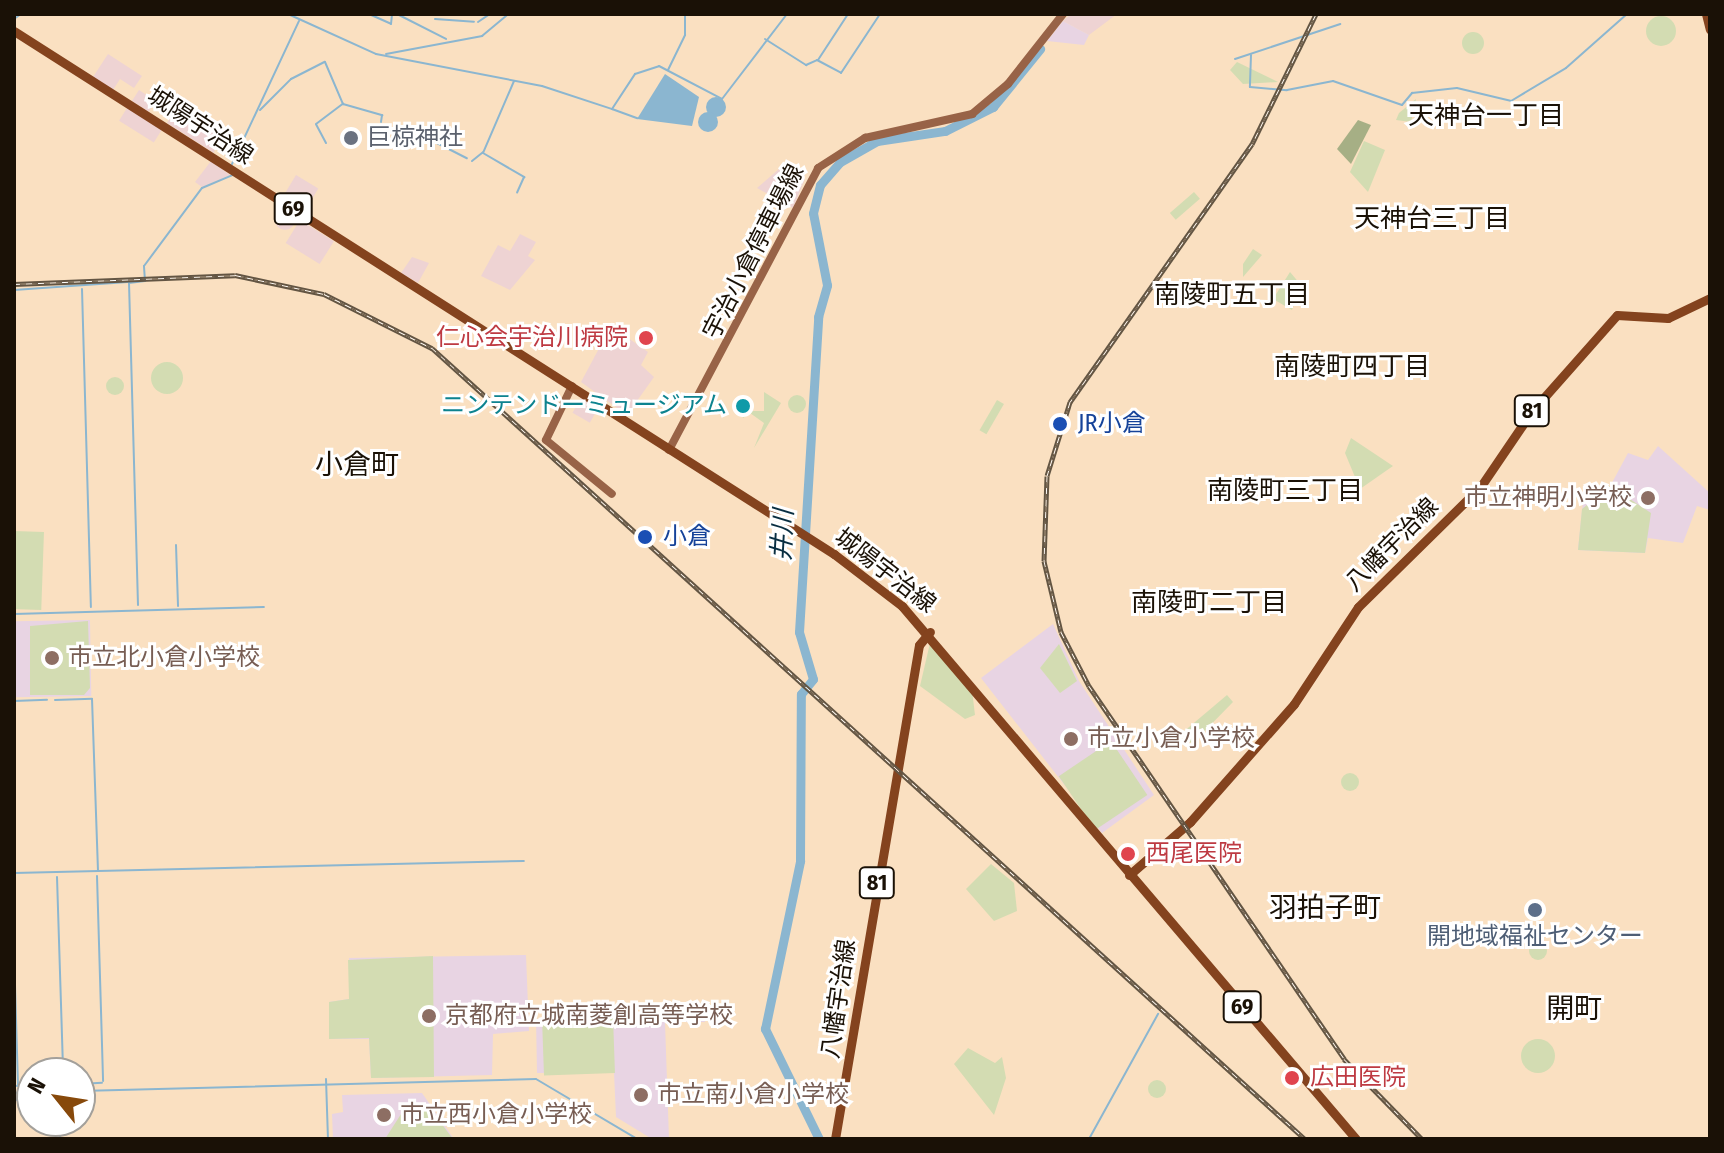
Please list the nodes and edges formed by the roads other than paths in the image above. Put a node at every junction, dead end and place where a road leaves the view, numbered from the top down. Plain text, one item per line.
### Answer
1 (1063, 14) edge
2 (1706, 14) edge
3 (1710, 30) edge
4 (14, 31) edge
5 (1710, 298) edge
6 (572, 386) junction
7 (669, 450) junction
8 (612, 494) dead end
9 (930, 632) junction
10 (1129, 875) junction
11 (835, 1139) edge
12 (1356, 1139) edge

1 - 7 main road, 宇治小倉停車場線
2 - 3 main road
4 - 6 main road, 城陽宇治線 / 69
5 - 10 main road, 八幡宇治線 / 81
6 - 7 main road, 城陽宇治線 / 69
6 - 8 main road
7 - 9 main road, 城陽宇治線 / 69
9 - 10 main road, 城陽宇治線 / 69
9 - 11 main road, 八幡宇治線 / 81
10 - 12 main road, 城陽宇治線 / 69

